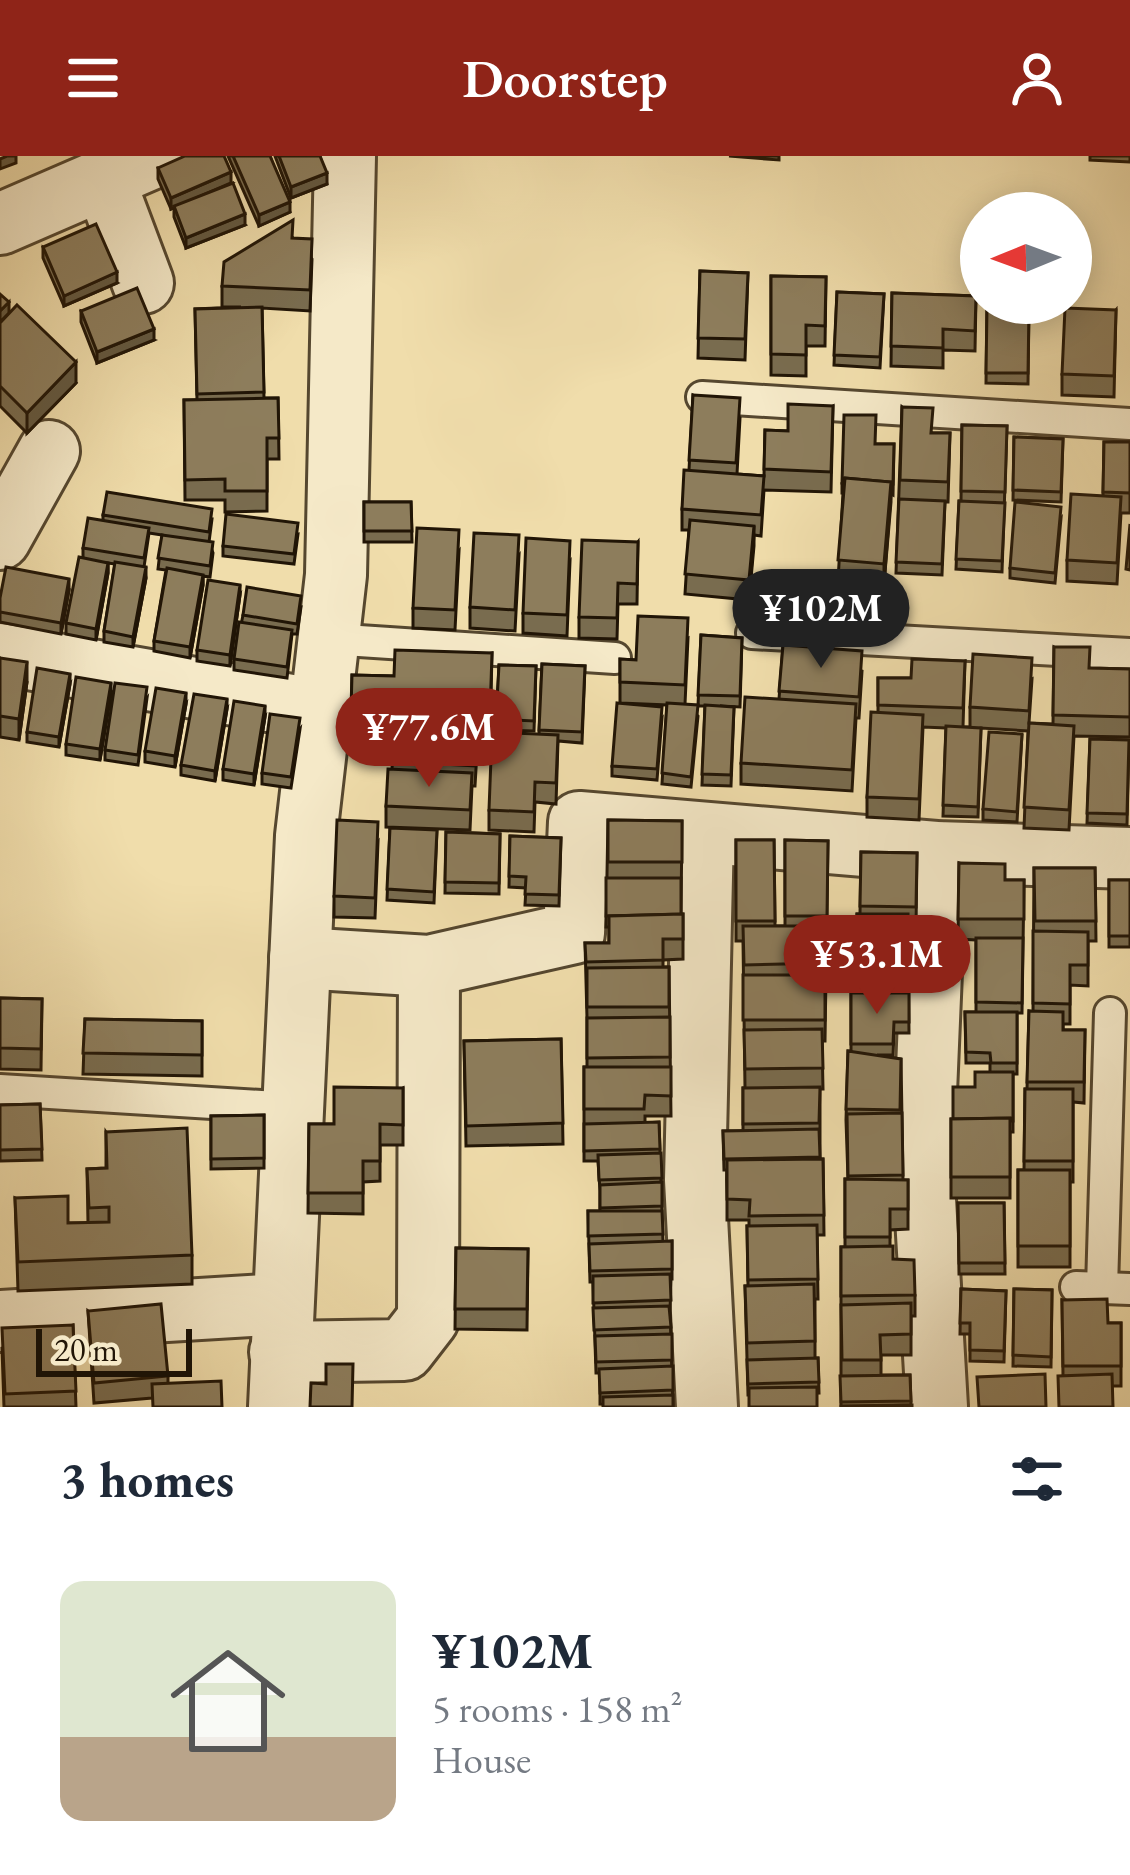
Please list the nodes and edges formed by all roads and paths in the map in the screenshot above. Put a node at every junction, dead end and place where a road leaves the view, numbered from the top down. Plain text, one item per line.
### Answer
1 (345, 156) edge
2 (130, 168) edge
3 (0, 224) edge
4 (143, 283) dead end
5 (696, 397) edge
6 (1130, 424) edge
7 (752, 633) dead end
8 (328, 639) junction
9 (0, 654) edge
10 (1130, 654) edge
11 (615, 658) edge
12 (320, 710) junction
13 (703, 834) junction
14 (936, 852) junction
15 (1130, 858) edge
16 (299, 958) junction
17 (429, 966) junction
18 (1110, 1012) dead end
19 (1119, 1061) edge
20 (0, 1090) edge
21 (292, 1108) junction
22 (1103, 1288) edge
23 (0, 1321) edge
24 (281, 1354) edge
25 (706, 1407) edge
26 (937, 1407) edge

1 - 8 street
2 - 3 street
2 - 4 street
5 - 6 lane
7 - 10 lane
8 - 11 lane
8 - 12 street
9 - 12 street
12 - 16 street
13 - 14 street
13 - 17 street
13 - 25 street
14 - 15 street
14 - 26 street
16 - 17 street
16 - 21 street
17 - 24 street
18 - 19 lane
19 - 22 lane
20 - 21 lane
21 - 24 street
23 - 24 street

